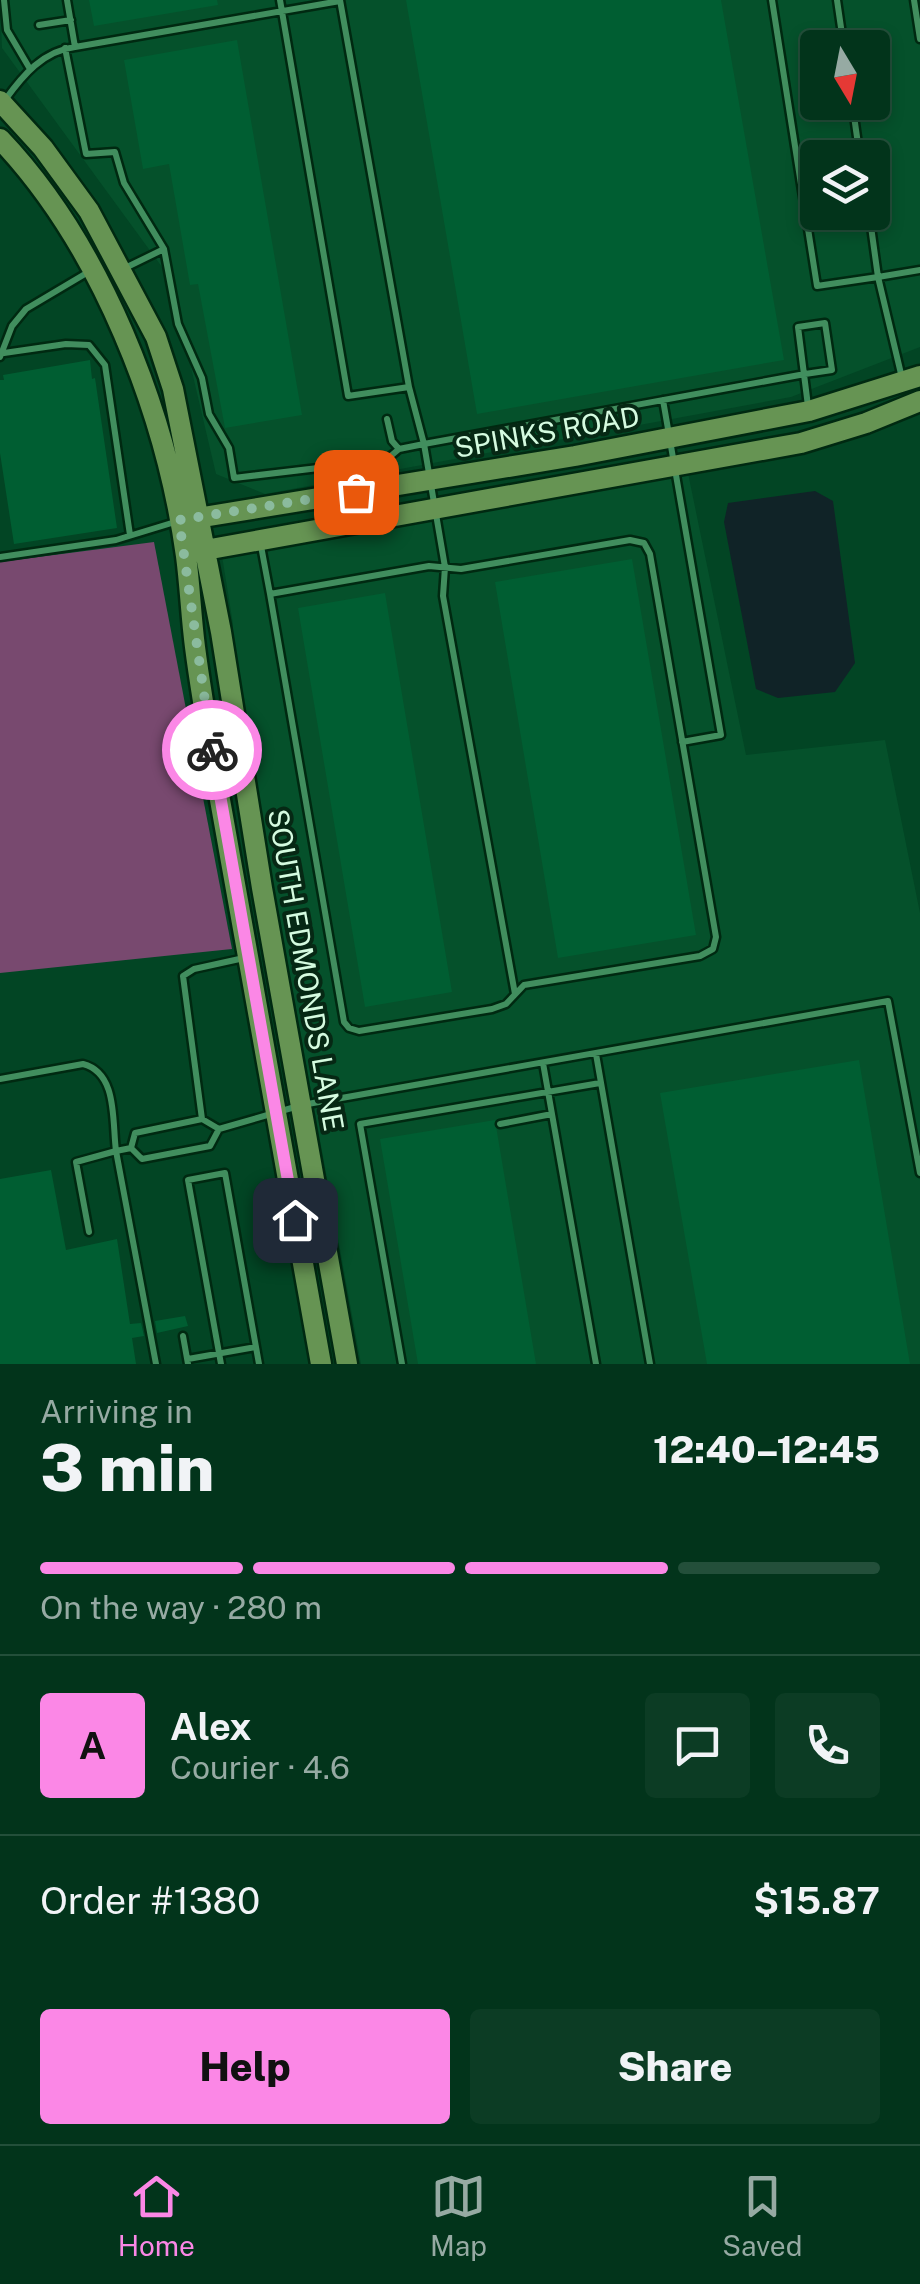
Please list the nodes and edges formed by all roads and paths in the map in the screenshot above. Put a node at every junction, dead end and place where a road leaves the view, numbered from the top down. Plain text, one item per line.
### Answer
1 (4, 0) edge
2 (67, 0) edge
3 (280, 0) edge
4 (772, 0) edge
5 (837, 0) edge
6 (914, 0) edge
7 (340, 1) edge
8 (282, 12) junction
9 (71, 20) junction
10 (39, 25) dead end
11 (841, 30) edge
12 (920, 39) edge
13 (75, 47) junction
14 (65, 48) junction
15 (30, 69) junction
16 (1, 103) edge
17 (0, 139) edge
18 (59, 215) junction
19 (871, 230) edge
20 (164, 248) junction
21 (91, 270) junction
22 (121, 270) junction
23 (920, 270) edge
24 (878, 278) junction
25 (2, 355) edge
26 (806, 374) junction
27 (912, 380) edge
28 (410, 386) junction
29 (663, 400) junction
30 (917, 403) edge
31 (809, 411) junction
32 (387, 419) dead end
33 (672, 438) junction
34 (424, 444) junction
35 (399, 449) junction
36 (677, 465) junction
37 (428, 480) junction
38 (434, 508) junction
39 (190, 520) junction
40 (130, 536) junction
41 (260, 540) junction
42 (196, 552) junction
43 (0, 558) edge
44 (445, 568) junction
45 (270, 594) junction
46 (682, 742) junction
47 (249, 966) junction
48 (278, 978) junction
49 (515, 994) junction
50 (596, 1054) junction
51 (543, 1063) junction
52 (0, 1079) edge
53 (600, 1083) junction
54 (548, 1092) junction
55 (302, 1105) junction
56 (274, 1113) junction
57 (552, 1114) junction
58 (202, 1119) junction
59 (500, 1124) dead end
60 (219, 1129) junction
61 (131, 1148) junction
62 (116, 1151) junction
63 (920, 1173) edge
64 (89, 1232) dead end
65 (183, 1336) dead end
66 (256, 1347) junction
67 (219, 1354) junction
68 (188, 1361) edge
69 (156, 1364) edge
70 (221, 1364) edge
71 (258, 1364) edge
72 (321, 1364) edge
73 (347, 1364) edge
74 (402, 1364) edge
75 (596, 1364) edge
76 (650, 1364) edge

1 - 15 lane
2 - 9 lane
3 - 8 lane
4 - 24 lane
5 - 11 lane
6 - 12 lane
7 - 8 lane
7 - 28 lane
8 - 13 lane
8 - 28 lane
9 - 10 lane
9 - 13 lane
13 - 14 lane
14 - 15 lane
14 - 20 lane
15 - 16 lane
16 - 22 main road, SOUTH EDMONDS LANE
17 - 18 main road, SOUTH EDMONDS LANE
18 - 21 main road, SOUTH EDMONDS LANE
18 - 22 main road
19 - 24 lane
20 - 22 lane
20 - 35 lane
21 - 25 lane
21 - 39 main road, SOUTH EDMONDS LANE
22 - 39 main road, SOUTH EDMONDS LANE
23 - 24 lane
24 - 27 lane
25 - 40 lane
26 - 26 lane
26 - 29 lane
26 - 31 lane
27 - 30 main road
27 - 31 main road, SPINKS ROAD
28 - 34 lane
29 - 33 lane
29 - 34 lane
30 - 36 main road, SPINKS ROAD
31 - 33 main road, SPINKS ROAD
32 - 35 lane
33 - 36 lane
33 - 37 main road, SPINKS ROAD
34 - 35 lane
34 - 37 lane
36 - 38 main road, SPINKS ROAD
36 - 46 lane
37 - 38 lane
37 - 39 main road, SPINKS ROAD
38 - 41 main road, SPINKS ROAD
38 - 44 lane
39 - 40 lane
39 - 42 main road, SOUTH EDMONDS LANE
40 - 43 lane
41 - 42 main road, SPINKS ROAD
41 - 45 lane
42 - 47 main road, SOUTH EDMONDS LANE
42 - 48 main road, SOUTH EDMONDS LANE
44 - 45 lane
44 - 46 lane
44 - 49 lane
45 - 49 lane
46 - 49 lane
47 - 48 main road
47 - 56 main road, SOUTH EDMONDS LANE
47 - 58 lane
48 - 55 main road, SOUTH EDMONDS LANE
50 - 51 lane
50 - 53 lane
50 - 63 lane
51 - 54 lane
51 - 55 lane
52 - 62 lane
53 - 54 lane
53 - 76 lane
54 - 57 lane
54 - 74 lane
55 - 56 lane
55 - 73 main road, SOUTH EDMONDS LANE
56 - 60 lane
56 - 72 main road, SOUTH EDMONDS LANE
57 - 59 lane
57 - 75 lane
58 - 60 lane
58 - 61 lane
60 - 61 lane
61 - 62 lane
62 - 64 lane
62 - 69 lane
65 - 68 lane
66 - 67 lane
66 - 67 lane
66 - 71 lane
67 - 68 lane
67 - 70 lane

